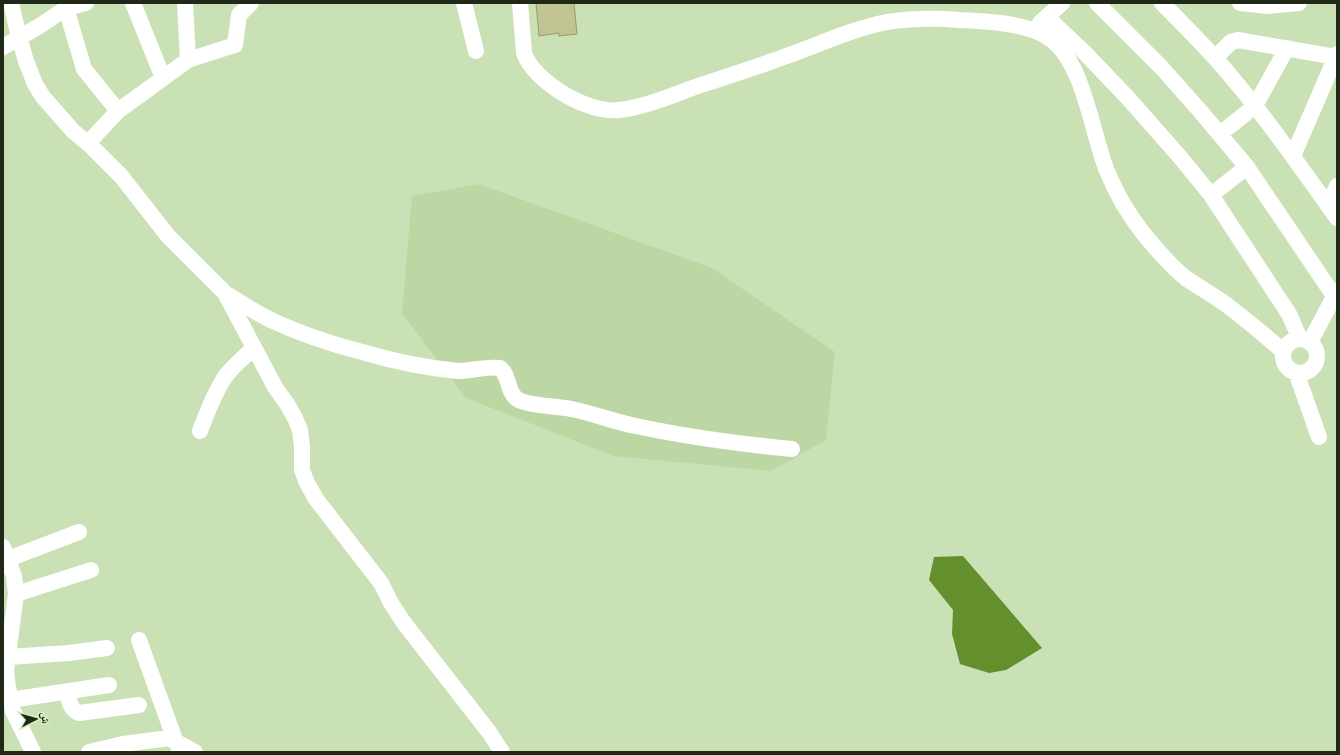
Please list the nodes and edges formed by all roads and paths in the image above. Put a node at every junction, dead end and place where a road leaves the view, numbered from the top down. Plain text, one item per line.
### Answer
1 (11, 3) edge
2 (86, 3) edge
3 (133, 3) edge
4 (186, 3) edge
5 (251, 3) edge
6 (464, 3) edge
7 (520, 3) edge
8 (1062, 3) edge
9 (1097, 3) edge
10 (1162, 3) edge
11 (1240, 3) edge
12 (1298, 3) edge
13 (66, 5) edge
14 (1047, 17) junction
15 (1034, 30) junction
16 (19, 38) junction
17 (3, 47) edge
18 (1287, 48) junction
19 (476, 51) dead end
20 (1336, 56) edge
21 (1216, 58) junction
22 (188, 60) junction
23 (163, 78) junction
24 (1255, 106) junction
25 (118, 111) junction
26 (1220, 134) junction
27 (88, 143) junction
28 (1293, 156) junction
29 (1246, 167) junction
30 (1337, 186) edge
31 (1211, 195) junction
32 (1333, 212) edge
33 (225, 293) junction
34 (1336, 294) edge
35 (1305, 341) junction
36 (254, 348) junction
37 (1284, 352) junction
38 (1296, 372) junction
39 (200, 431) dead end
40 (1319, 437) dead end
41 (792, 449) dead end
42 (80, 532) dead end
43 (6, 553) edge
44 (91, 570) dead end
45 (16, 594) junction
46 (139, 640) dead end
47 (107, 648) dead end
48 (7, 653) edge
49 (109, 685) dead end
50 (67, 691) junction
51 (10, 700) junction
52 (139, 705) dead end
53 (178, 746) edge
54 (33, 752) edge
55 (89, 752) edge
56 (194, 752) edge
57 (502, 752) edge

1 - 16 street
2 - 13 street
3 - 23 street
4 - 22 street
5 - 22 street
6 - 19 street
7 - 15 street
8 - 14 street
9 - 26 street
10 - 21 street
11 - 12 street
13 - 16 street
13 - 25 street
14 - 15 street
14 - 31 street
15 - 37 street
16 - 17 street
16 - 27 street
18 - 20 street
18 - 21 street
18 - 24 street
20 - 28 street
21 - 24 street
22 - 23 street
23 - 25 street
24 - 26 street
24 - 28 street
25 - 27 street
26 - 29 street
27 - 33 street
28 - 32 street
29 - 31 street
29 - 34 street
30 - 32 street
31 - 35 street
33 - 36 street
33 - 41 street
34 - 35 street
35 - 37 street
35 - 38 street
36 - 39 street
36 - 57 street
37 - 38 street
38 - 40 street
42 - 43 street
43 - 45 street
44 - 45 street
45 - 48 street
46 - 53 street
47 - 48 street
48 - 51 street
49 - 50 street
50 - 51 street
50 - 52 street
51 - 54 street
53 - 55 street
53 - 56 street

